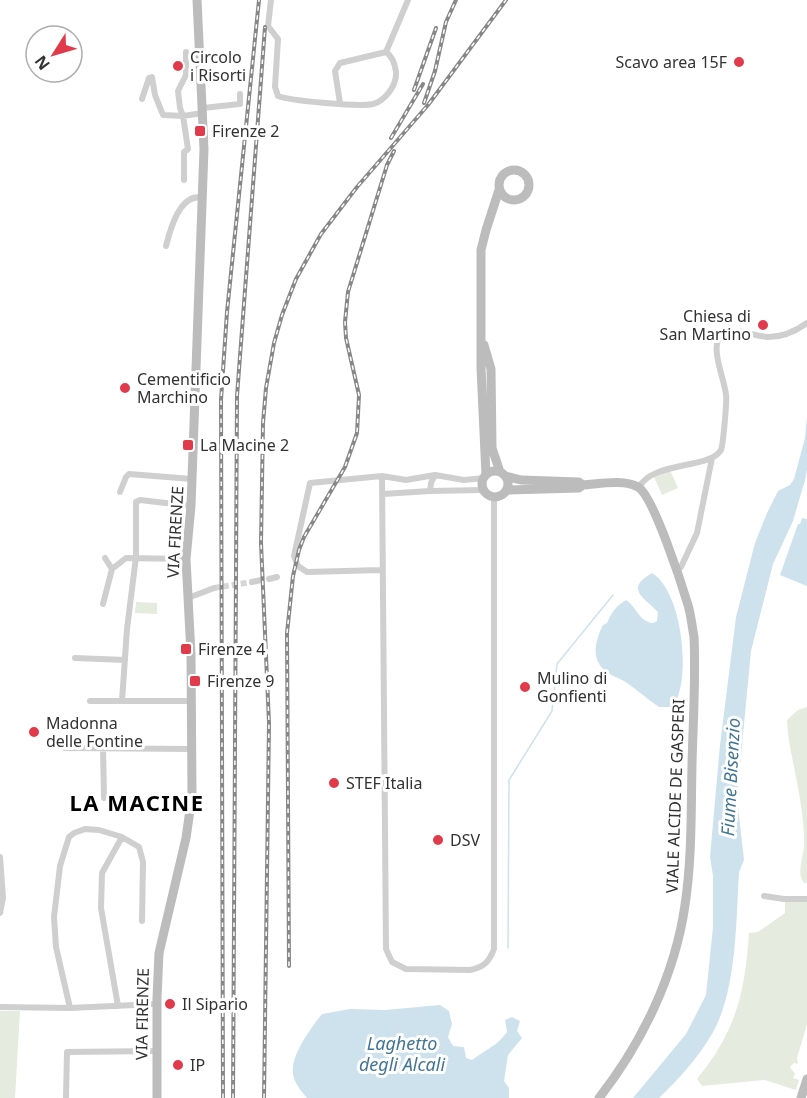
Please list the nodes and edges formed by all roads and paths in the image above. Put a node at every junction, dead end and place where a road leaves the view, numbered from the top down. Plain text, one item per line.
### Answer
1 (197, 0) edge
2 (271, 0) edge
3 (408, 0) edge
4 (386, 51) junction
5 (186, 52) dead end
6 (240, 94) dead end
7 (142, 99) dead end
8 (340, 103) junction
9 (203, 111) junction
10 (183, 116) junction
11 (184, 180) dead end
12 (204, 184) junction
13 (500, 190) junction
14 (204, 199) junction
15 (512, 200) junction
16 (190, 202) junction
17 (491, 218) junction
18 (202, 221) junction
19 (166, 246) dead end
20 (807, 323) edge
21 (482, 337) junction
22 (712, 458) junction
23 (503, 474) junction
24 (435, 475) junction
25 (382, 476) junction
26 (485, 477) junction
27 (192, 479) junction
28 (583, 485) junction
29 (639, 487) junction
30 (484, 490) junction
31 (506, 490) junction
32 (430, 491) junction
33 (120, 492) dead end
34 (382, 494) junction
35 (494, 496) junction
36 (191, 506) junction
37 (136, 557) junction
38 (105, 558) dead end
39 (186, 559) junction
40 (112, 569) junction
41 (382, 570) junction
42 (676, 570) junction
43 (277, 577) dead end
44 (269, 579) dead end
45 (261, 580) dead end
46 (252, 582) tunnel mouth
47 (214, 588) tunnel mouth
48 (188, 598) junction
49 (103, 604) dead end
50 (75, 658) dead end
51 (125, 660) junction
52 (90, 701) dead end
53 (122, 701) junction
54 (192, 701) junction
55 (58, 740) dead end
56 (103, 748) junction
57 (192, 749) junction
58 (104, 798) dead end
59 (122, 837) junction
60 (0, 857) edge
61 (764, 896) dead end
62 (807, 899) edge
63 (0, 913) edge
64 (142, 921) dead end
65 (156, 1004) junction
66 (118, 1006) junction
67 (0, 1007) edge
68 (70, 1008) junction
69 (157, 1051) junction
70 (807, 1079) edge
71 (66, 1098) edge
72 (157, 1098) edge
73 (599, 1098) edge
74 (801, 1098) edge

1 - 9 street, VIA FIRENZE
2 - 8 street
3 - 4 street
4 - 8 street
4 - 8 street
5 - 10 street
6 - 9 street
7 - 10 street
9 - 10 street
9 - 12 street, VIA FIRENZE
10 - 11 street
12 - 14 street, VIA FIRENZE
12 - 16 street
13 - 15 street
13 - 15 street
13 - 17 street
14 - 16 street
14 - 18 street, VIA FIRENZE
15 - 17 street
16 - 18 street
16 - 19 street
17 - 21 street
18 - 27 street, VIA FIRENZE
20 - 22 street
21 - 23 street
21 - 26 street
22 - 29 street
22 - 42 street
23 - 26 street
23 - 28 street
23 - 31 street
24 - 25 street
24 - 26 street
24 - 32 street
25 - 34 street
25 - 41 street
26 - 30 street
27 - 33 street
27 - 36 street, VIA FIRENZE
28 - 29 street
28 - 31 street
29 - 42 street, VIALE ALCIDE DE GASPERI
30 - 32 street
30 - 35 street
31 - 35 street
32 - 34 street
34 - 41 street
35 - 41 street
36 - 37 street
36 - 39 street, VIA FIRENZE
37 - 39 street
37 - 40 street
37 - 51 street
38 - 40 street
39 - 48 street, VIA FIRENZE
40 - 49 street
42 - 73 street, VIALE ALCIDE DE GASPERI
43 - 44 street
45 - 46 street
47 - 48 street
48 - 54 street, VIA FIRENZE
50 - 51 street
51 - 53 street
52 - 53 street
53 - 54 street
54 - 57 street, VIA FIRENZE
55 - 56 street
56 - 57 street
56 - 58 street
57 - 65 street, VIA FIRENZE
59 - 64 street
59 - 66 street
59 - 68 street
60 - 63 street
61 - 62 street
65 - 66 street
65 - 69 street, VIA FIRENZE
66 - 68 street
67 - 68 street
69 - 71 street
69 - 72 street, VIA FIRENZE
70 - 74 street

